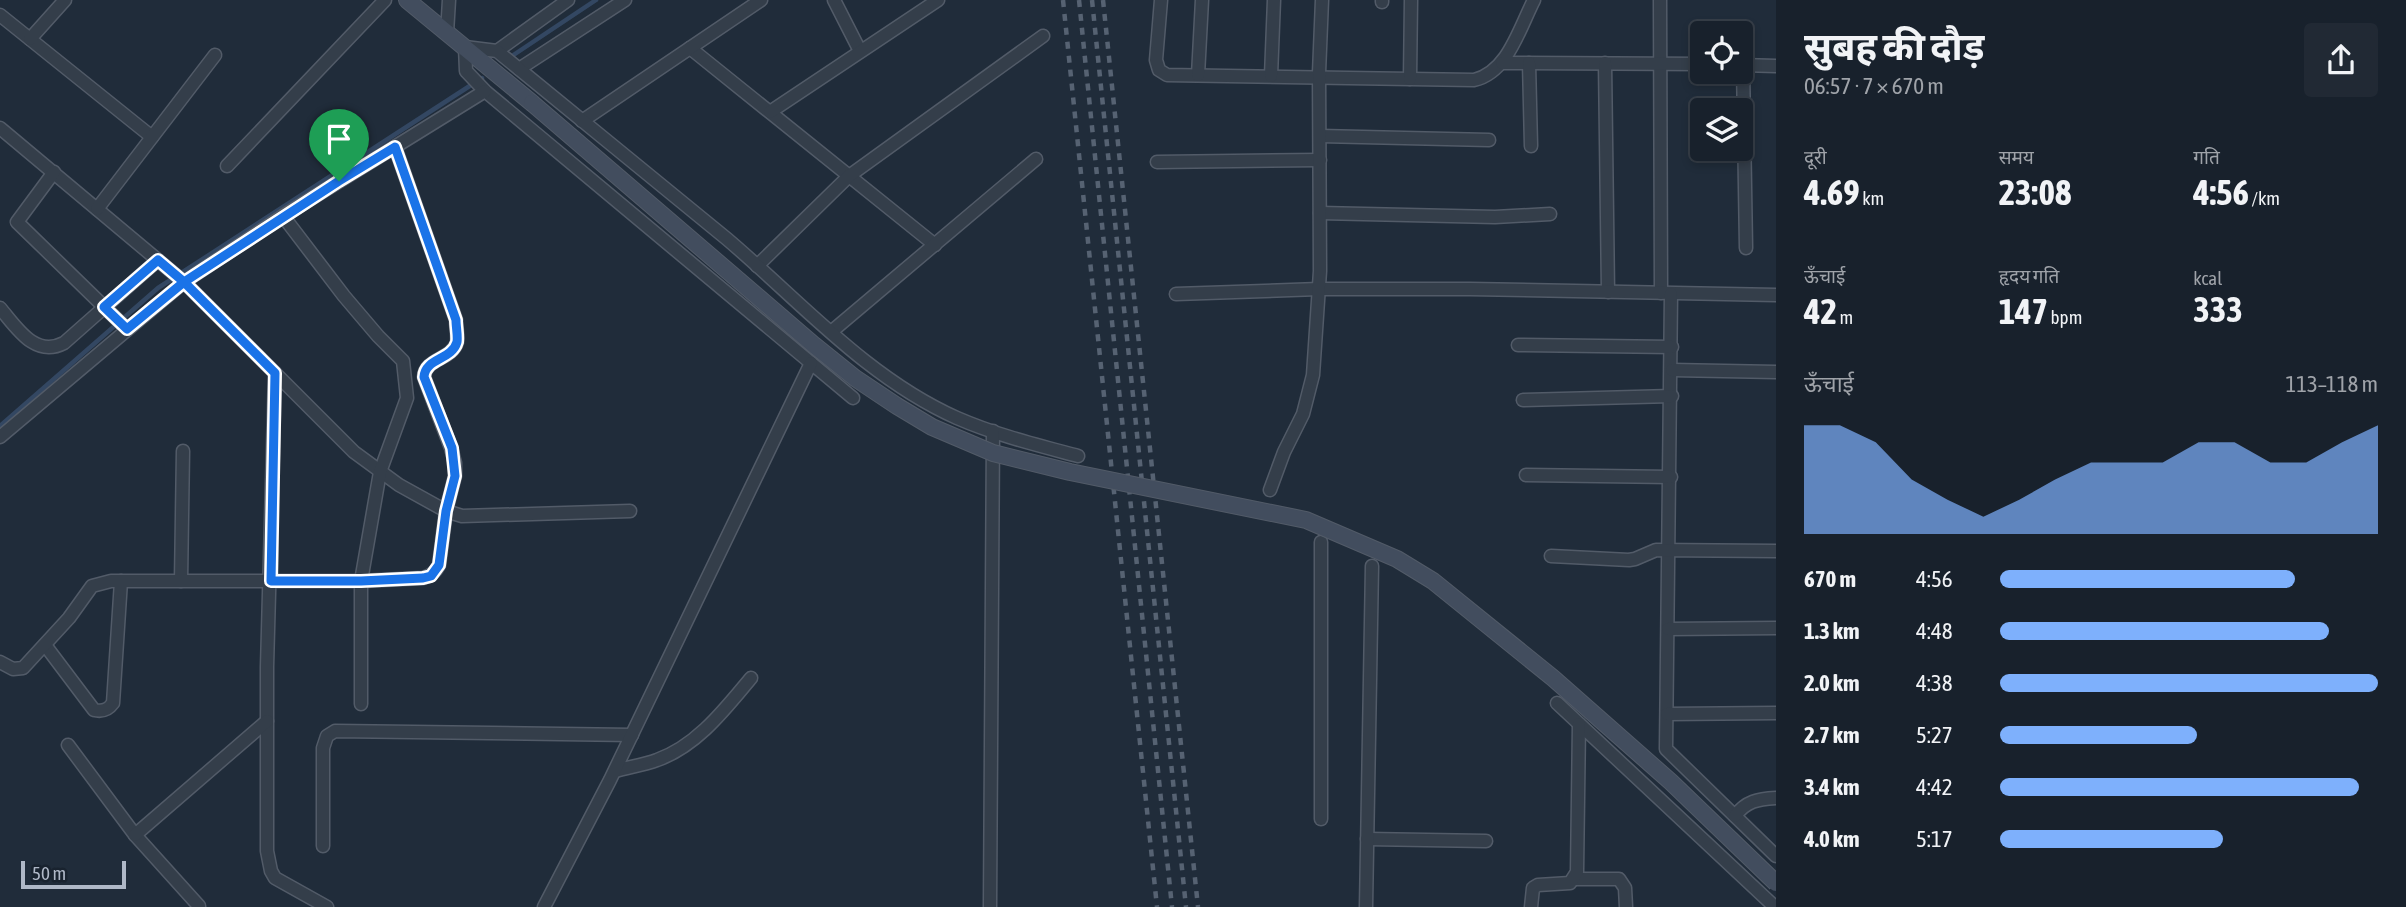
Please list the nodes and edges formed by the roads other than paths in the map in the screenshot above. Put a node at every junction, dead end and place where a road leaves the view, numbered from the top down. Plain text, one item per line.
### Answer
1 (65, 0) edge
2 (385, 0) edge
3 (407, 0) edge
4 (449, 0) edge
5 (568, 0) edge
6 (625, 0) edge
7 (761, 0) edge
8 (834, 0) edge
9 (938, 0) edge
10 (1161, 0) edge
11 (1202, 0) edge
12 (1274, 0) edge
13 (1322, 0) edge
14 (1411, 0) edge
15 (1534, 0) edge
16 (1660, 0) edge
17 (0, 15) edge
18 (447, 33) junction
19 (1043, 36) dead end
20 (30, 38) junction
21 (465, 47) junction
22 (690, 48) junction
23 (860, 51) junction
24 (499, 53) junction
25 (215, 55) dead end
26 (1502, 63) junction
27 (1529, 63) junction
28 (1605, 63) junction
29 (1660, 63) junction
30 (1690, 64) edge
31 (1753, 65) edge
32 (516, 66) junction
33 (1776, 66) edge
34 (1198, 75) junction
35 (1271, 76) junction
36 (1320, 78) junction
37 (1410, 79) junction
38 (1742, 84) edge
39 (483, 89) junction
40 (770, 112) junction
41 (582, 121) junction
42 (0, 128) edge
43 (1320, 136) junction
44 (152, 138) junction
45 (1489, 140) dead end
46 (1531, 146) dead end
47 (395, 147) junction
48 (1036, 159) dead end
49 (1320, 160) junction
50 (1157, 162) dead end
51 (227, 166) dead end
52 (54, 172) junction
53 (849, 176) junction
54 (97, 209) junction
55 (1320, 213) junction
56 (1550, 214) dead end
57 (283, 216) junction
58 (935, 245) junction
59 (1746, 248) dead end
60 (163, 264) junction
61 (757, 266) junction
62 (182, 281) junction
63 (1319, 289) junction
64 (1608, 292) junction
65 (1666, 293) junction
66 (1176, 294) dead end
67 (1776, 295) edge
68 (104, 307) junction
69 (0, 308) edge
70 (126, 328) junction
71 (831, 332) junction
72 (1518, 345) dead end
73 (1672, 347) junction
74 (810, 363) junction
75 (1672, 370) junction
76 (1776, 372) edge
77 (275, 373) junction
78 (1672, 396) junction
79 (853, 398) dead end
80 (1523, 400) dead end
81 (993, 431) junction
82 (0, 437) edge
83 (183, 451) dead end
84 (1078, 456) dead end
85 (380, 472) junction
86 (1526, 475) dead end
87 (1671, 477) junction
88 (1270, 490) dead end
89 (446, 511) junction
90 (629, 511) dead end
91 (1321, 542) dead end
92 (1670, 549) junction
93 (1776, 551) edge
94 (1551, 556) dead end
95 (1372, 566) dead end
96 (121, 581) junction
97 (181, 581) junction
98 (271, 581) junction
99 (361, 581) junction
100 (1776, 628) edge
101 (1668, 629) junction
102 (45, 645) junction
103 (0, 662) edge
104 (751, 678) dead end
105 (1557, 703) dead end
106 (361, 704) dead end
107 (1776, 713) edge
108 (1667, 714) junction
109 (267, 721) junction
110 (1579, 724) junction
111 (632, 735) junction
112 (68, 745) dead end
113 (615, 771) junction
114 (1776, 798) edge
115 (1735, 816) junction
116 (1321, 819) dead end
117 (135, 835) junction
118 (1367, 839) junction
119 (1486, 841) dead end
120 (323, 846) dead end
121 (1776, 856) edge
122 (1574, 879) junction
123 (1776, 883) edge
124 (199, 906) edge
125 (327, 907) edge
126 (544, 907) edge
127 (990, 907) edge
128 (1366, 907) edge
129 (1531, 907) edge
130 (1626, 907) edge
131 (1775, 907) edge

1 - 20 street
2 - 51 street
3 - 18 street
4 - 18 street
5 - 24 street
6 - 32 street
7 - 22 street
8 - 23 street
9 - 23 street
10 - 34 street
11 - 34 street
12 - 35 street
13 - 36 street
14 - 37 street
15 - 26 street
16 - 29 street
17 - 20 street
18 - 21 street
19 - 53 street
20 - 44 street
21 - 24 street
21 - 39 street
21 - 123 street, bridge
22 - 40 street
22 - 41 street
23 - 40 street
24 - 32 street
25 - 44 street
26 - 27 street
26 - 37 street
27 - 28 street
27 - 46 street
28 - 29 street
28 - 64 street
29 - 30 street
29 - 65 street
31 - 33 street
32 - 41 street
34 - 35 street
35 - 36 street
36 - 37 street
36 - 43 street
38 - 59 street
39 - 47 street
39 - 74 street
40 - 53 street
41 - 61 street
42 - 52 street
43 - 45 street
43 - 49 street
44 - 54 street
47 - 57 street
47 - 89 street
48 - 58 street
49 - 50 street
49 - 55 street
52 - 54 street
52 - 68 street
53 - 58 street
53 - 61 street
54 - 60 street
55 - 56 street
55 - 63 street
57 - 62 street
57 - 85 street
58 - 71 street
60 - 62 street
60 - 68 street
61 - 71 street
62 - 70 street
62 - 77 street
63 - 64 street
63 - 66 street
63 - 88 street
64 - 65 street
65 - 67 street
65 - 73 street
68 - 69 street
68 - 70 street
70 - 82 street
71 - 81 street
72 - 73 street
73 - 75 street
74 - 79 street
74 - 111 street
75 - 76 street
75 - 78 street
77 - 85 street
77 - 98 street
78 - 80 street
78 - 87 street
81 - 84 street
81 - 127 street
83 - 97 street
85 - 89 street
85 - 99 street
86 - 87 street
87 - 92 street
89 - 90 street
89 - 99 street
91 - 116 street
92 - 93 street
92 - 94 street
92 - 101 street
95 - 118 street
96 - 97 street
96 - 102 street
96 - 102 street
97 - 98 street
98 - 99 street
98 - 109 street
99 - 106 street
100 - 101 street
101 - 108 street
102 - 103 street
104 - 113 street
105 - 110 street
107 - 108 street
108 - 115 street
109 - 117 street
109 - 125 street
110 - 122 street
110 - 131 street
111 - 113 street
111 - 120 street
112 - 117 street
113 - 126 street
114 - 115 street
115 - 121 street
117 - 124 street
118 - 119 street
118 - 128 street
122 - 129 street
122 - 130 street

